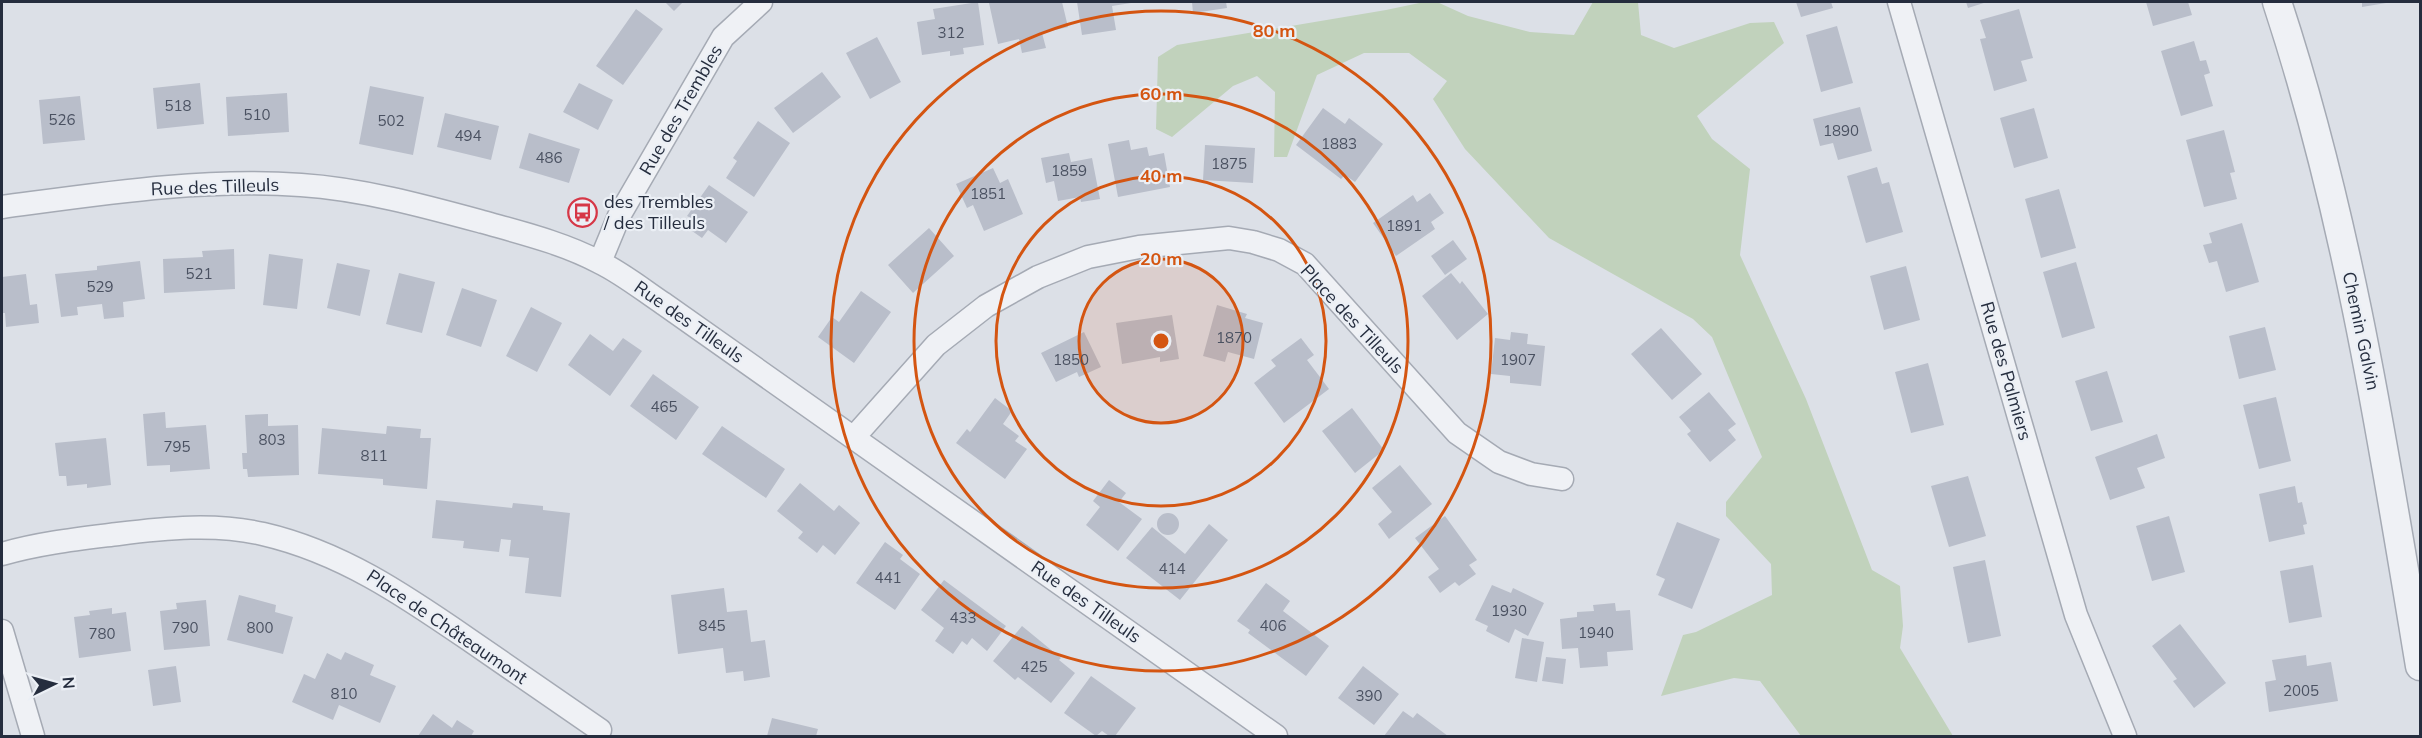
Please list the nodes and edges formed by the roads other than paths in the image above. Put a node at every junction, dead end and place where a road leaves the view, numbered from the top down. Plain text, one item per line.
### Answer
1 (761, 2) edge
2 (1899, 2) edge
3 (2277, 2) edge
4 (2, 207) edge
5 (600, 262) junction
6 (854, 437) junction
7 (1562, 479) dead end
8 (2, 554) edge
9 (2, 631) edge
10 (2420, 655) edge
11 (600, 730) dead end
12 (33, 736) edge
13 (1276, 736) edge
14 (2125, 736) edge

1 - 5 street, Rue des Trembles
2 - 14 street, Rue des Palmiers
3 - 10 street, Chemin Galvin
4 - 5 street, Rue des Tilleuls
5 - 6 street, Rue des Tilleuls
6 - 7 street, Place des Tilleuls
6 - 13 street, Rue des Tilleuls
8 - 11 street, Place de Châteaumont
9 - 12 street

